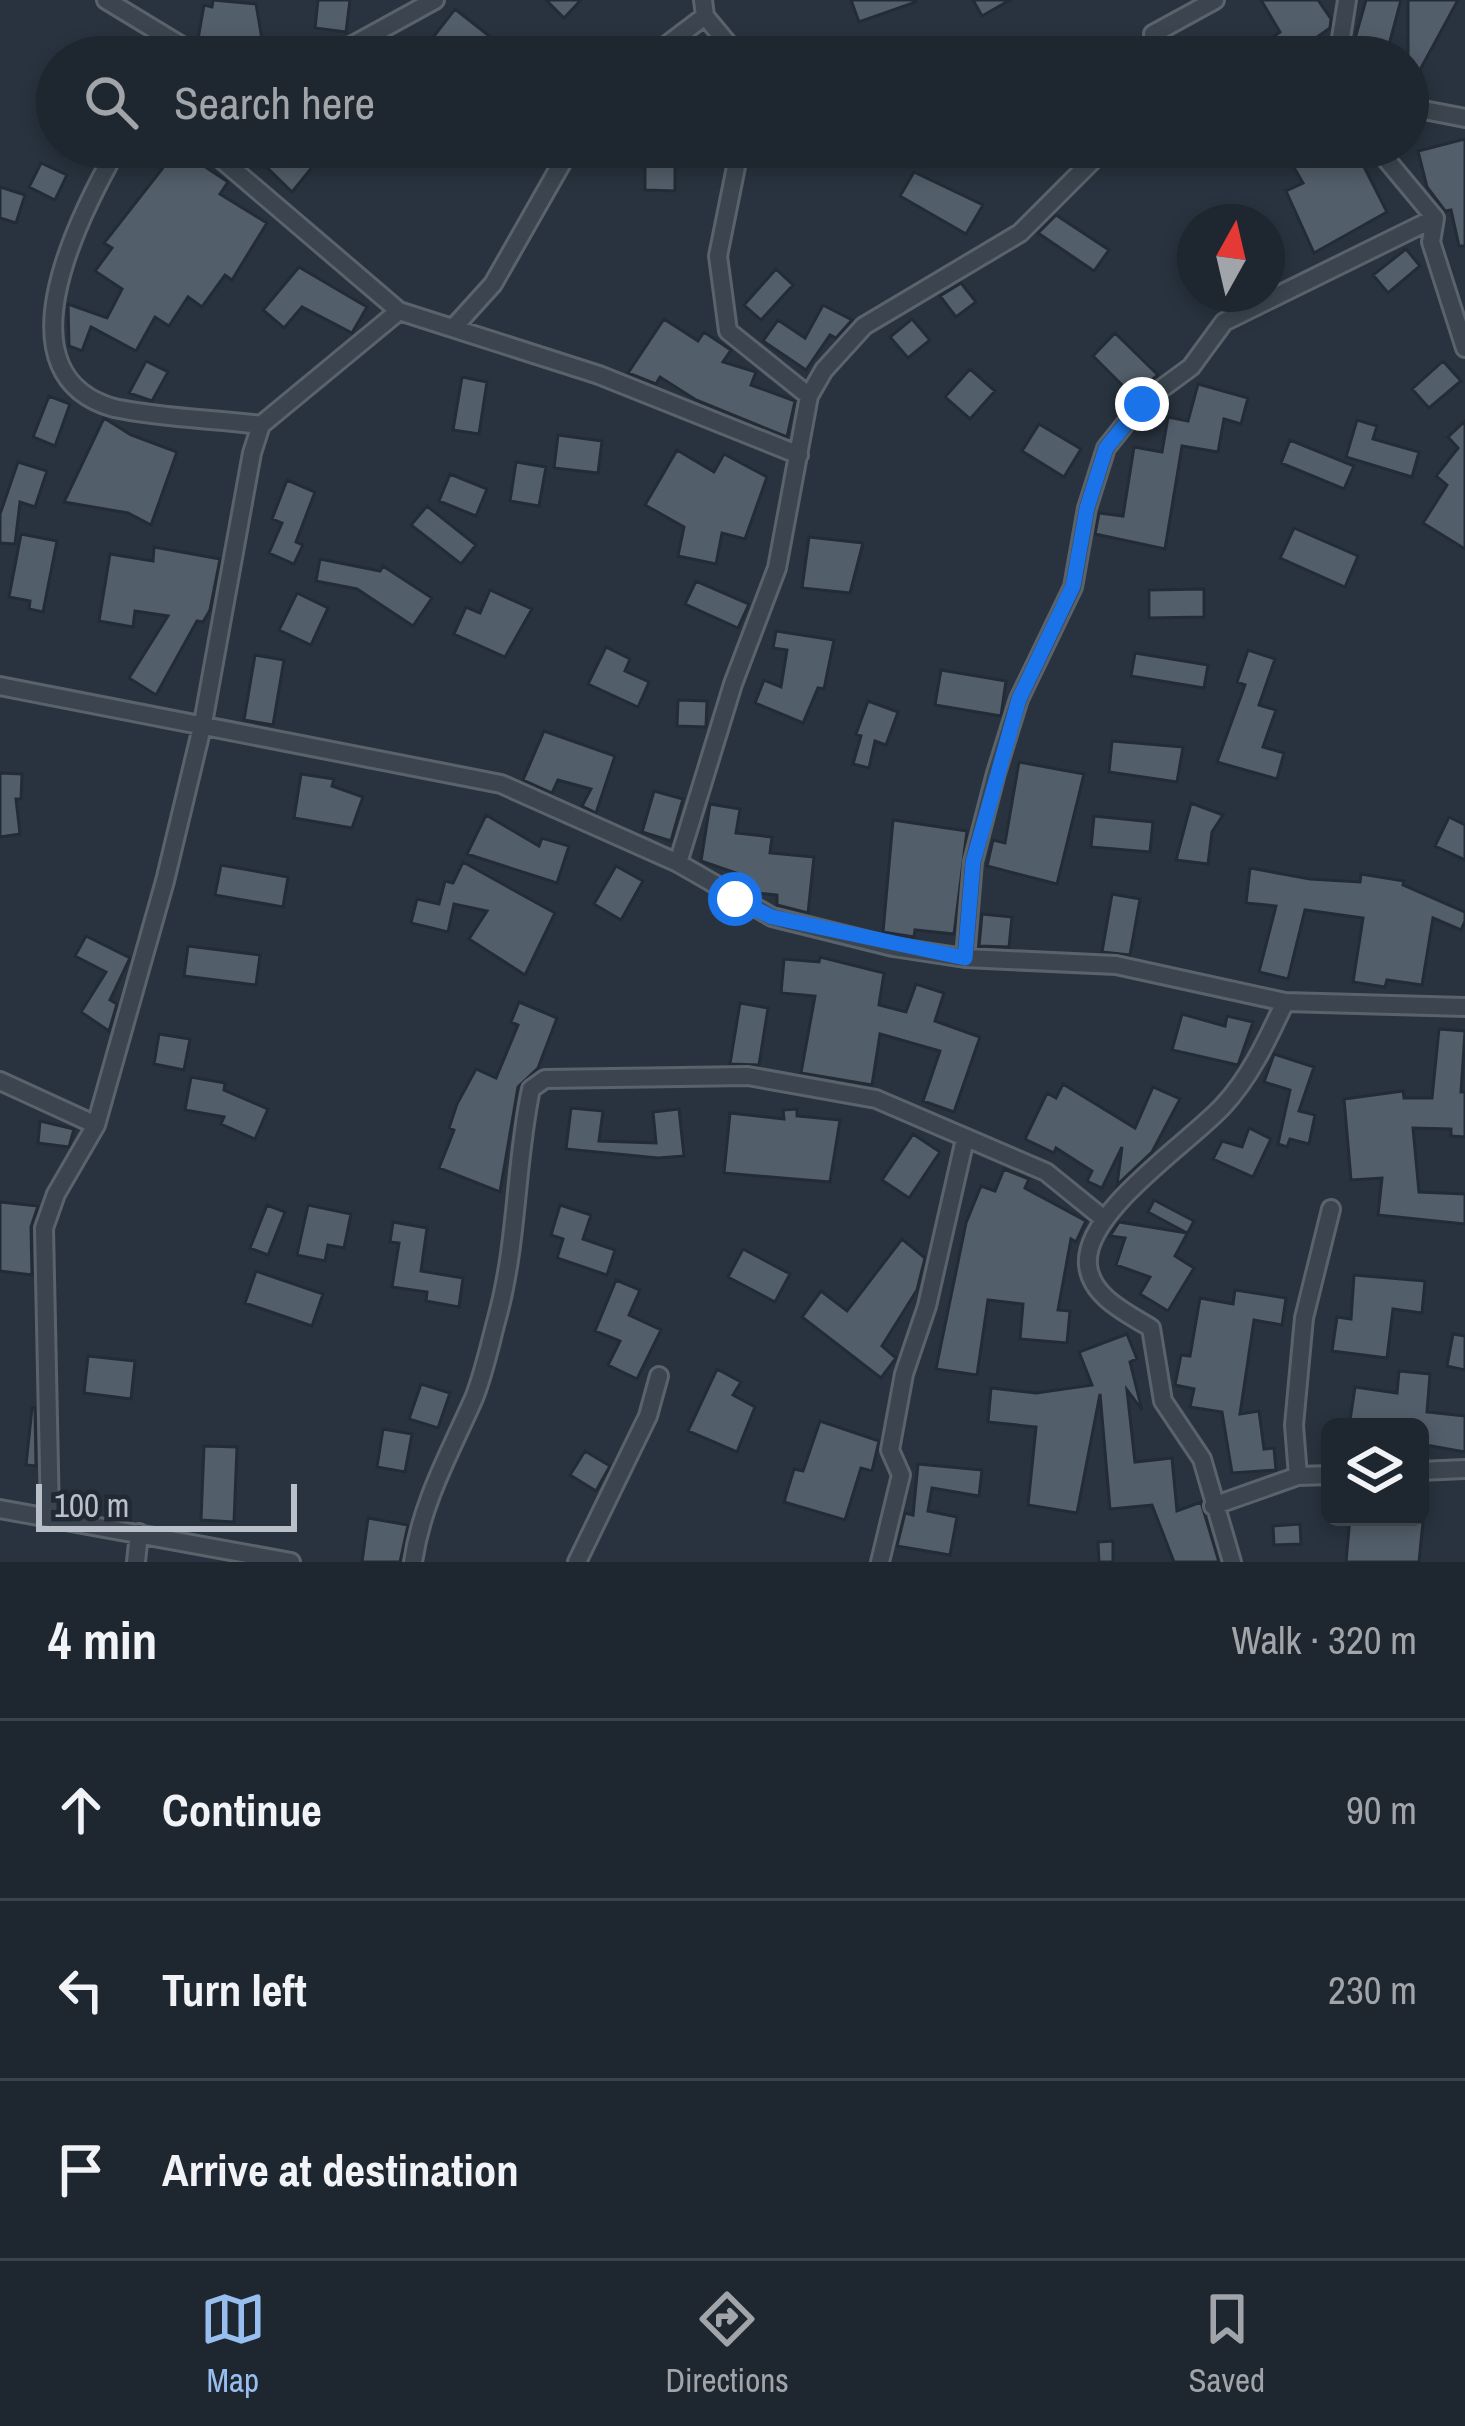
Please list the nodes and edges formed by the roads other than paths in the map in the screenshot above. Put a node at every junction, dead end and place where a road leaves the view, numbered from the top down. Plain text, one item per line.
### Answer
1 (106, 0) edge
2 (435, 0) edge
3 (1215, 0) edge
4 (1347, 0) edge
5 (704, 8) edge
6 (155, 34) joint
7 (159, 36) edge
8 (369, 36) edge
9 (674, 36) edge
10 (725, 36) edge
11 (1155, 36) edge
12 (1341, 36) edge
13 (1429, 111) edge
14 (1465, 118) edge
15 (106, 168) edge
16 (232, 168) edge
17 (559, 168) edge
18 (736, 168) edge
19 (1085, 168) edge
20 (1393, 168) edge
21 (1435, 218) junction
22 (399, 310) junction
23 (454, 327) junction
24 (1465, 348) edge
25 (809, 396) junction
26 (261, 425) junction
27 (799, 455) junction
28 (0, 686) edge
29 (202, 723) junction
30 (678, 863) junction
31 (965, 958) junction
32 (1285, 1002) junction
33 (1463, 1002) edge
34 (0, 1081) edge
35 (97, 1125) junction
36 (964, 1139) junction
37 (1331, 1208) dead end
38 (1104, 1219) junction
39 (659, 1376) dead end
40 (1465, 1469) edge
41 (1429, 1471) edge
42 (1321, 1475) edge
43 (1298, 1476) junction
44 (1214, 1506) junction
45 (0, 1509) edge
46 (50, 1517) junction
47 (140, 1533) junction
48 (136, 1562) edge
49 (291, 1562) edge
50 (413, 1562) edge
51 (578, 1562) edge
52 (880, 1562) edge
53 (1232, 1562) edge

1 - 6 street
2 - 8 street
3 - 11 street
4 - 12 street
5 - 9 street
5 - 10 street
6 - 7 street
13 - 14 street
15 - 26 street
16 - 22 street
17 - 23 street
18 - 25 street
19 - 25 street
20 - 21 street
21 - 24 street
21 - 31 street
22 - 23 street
22 - 26 street
23 - 27 street
25 - 27 street
26 - 29 street
27 - 30 street
28 - 29 street
29 - 30 street
29 - 35 street
30 - 31 street
31 - 32 street
32 - 33 street
32 - 38 street
34 - 35 street
35 - 46 street
36 - 38 street
36 - 50 street
36 - 52 street
37 - 43 street
38 - 44 street
39 - 51 street
40 - 41 street
42 - 43 street
43 - 44 street
44 - 53 street
45 - 46 street
46 - 47 street
47 - 48 street
47 - 49 street

